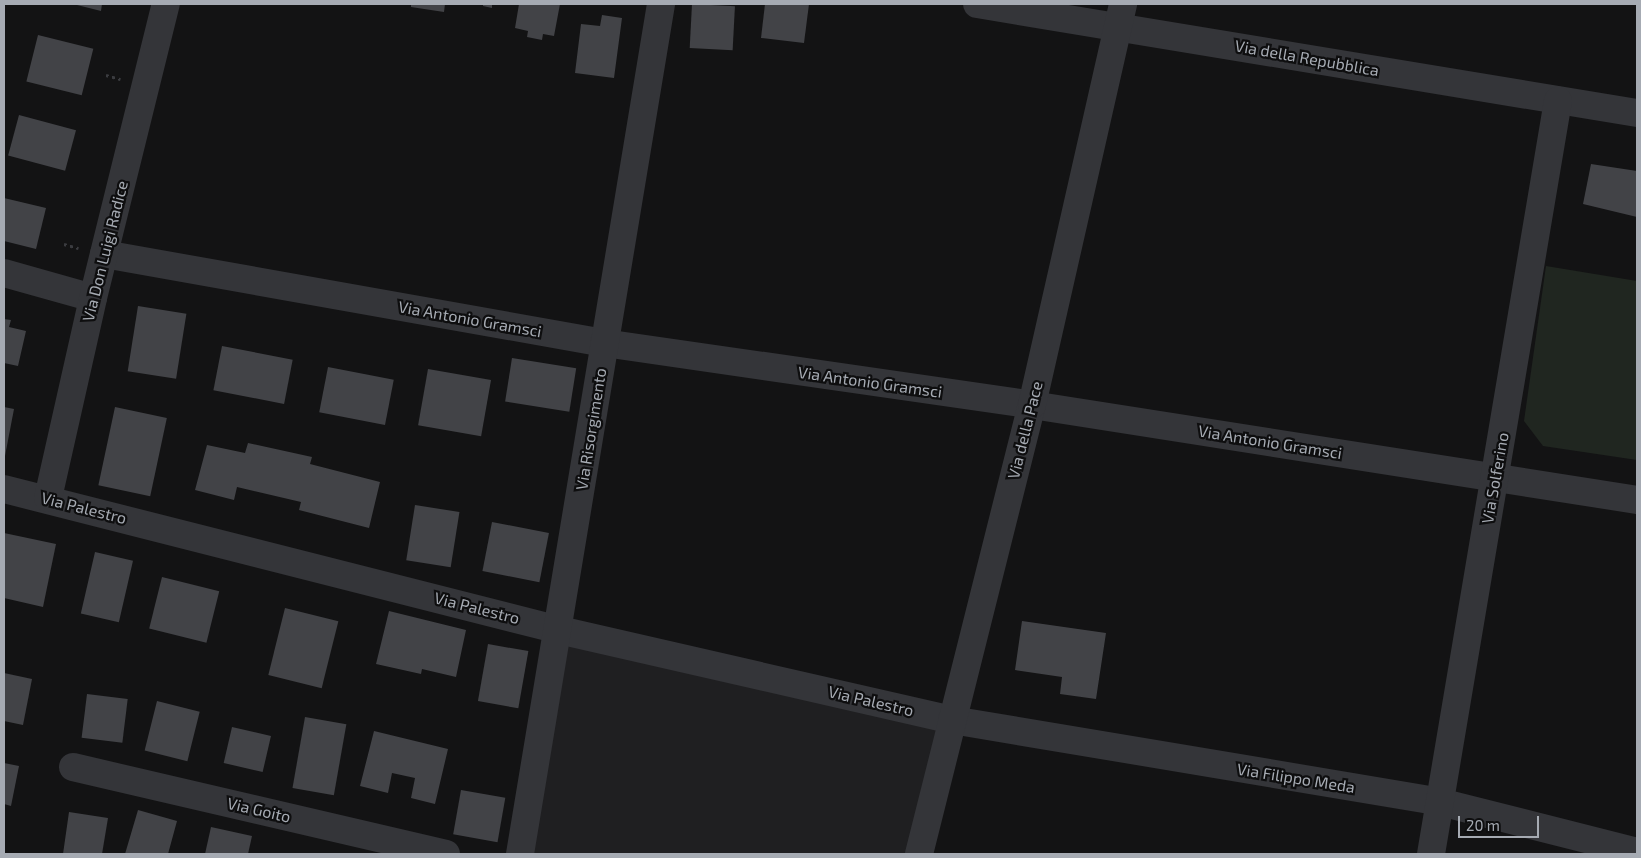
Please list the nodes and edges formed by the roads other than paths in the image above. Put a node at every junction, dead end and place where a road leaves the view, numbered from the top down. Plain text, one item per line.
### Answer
1 (166, 4) edge
2 (661, 4) edge
3 (977, 4) edge
4 (1121, 14) edge
5 (1558, 102) junction
6 (1637, 113) edge
7 (104, 254) junction
8 (4, 273) edge
9 (93, 298) junction
10 (604, 343) junction
11 (1032, 405) junction
12 (1495, 476) junction
13 (4, 489) edge
14 (48, 498) junction
15 (1637, 500) edge
16 (559, 630) junction
17 (952, 720) junction
18 (73, 766) dead end
19 (1440, 802) junction
20 (1637, 852) edge
21 (446, 854) edge
22 (520, 854) edge
23 (919, 854) edge
24 (1431, 854) edge

1 - 7 street, Via Don Luigi Radice
2 - 10 street, Via Risorgimento
3 - 4 street, Via della Repubblica
4 - 5 street, Via della Repubblica
4 - 11 street, Via della Pace
5 - 6 street, Via della Repubblica
5 - 12 street, Via Solferino
7 - 9 street, Via Don Luigi Radice
7 - 10 street, Via Antonio Gramsci
8 - 9 street
9 - 14 street, Via Don Luigi Radice
10 - 11 street, Via Antonio Gramsci
10 - 16 street, Via Risorgimento
11 - 12 street, Via Antonio Gramsci
11 - 17 street, Via della Pace
12 - 15 street, Via Antonio Gramsci
12 - 19 street, Via Solferino
13 - 14 street, Via Palestro
14 - 16 street, Via Palestro
16 - 17 street, Via Palestro
16 - 22 street, Via Risorgimento
17 - 19 street, Via Filippo Meda
17 - 23 street, Via della Pace
18 - 21 street, Via Goito
19 - 20 street, Via Filippo Meda
19 - 24 street, Via Solferino

